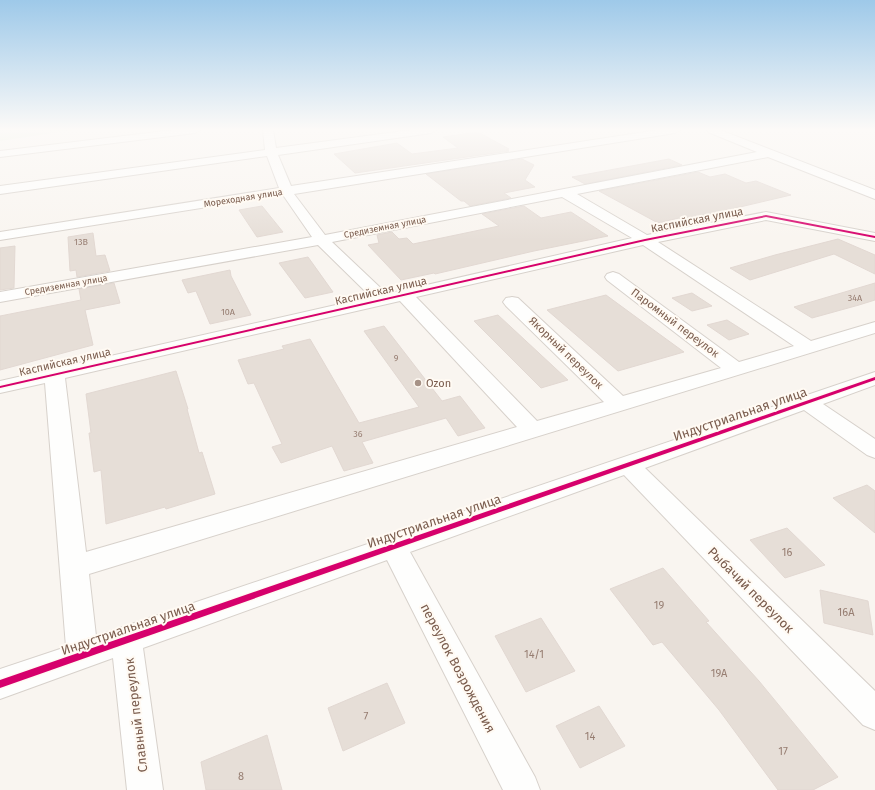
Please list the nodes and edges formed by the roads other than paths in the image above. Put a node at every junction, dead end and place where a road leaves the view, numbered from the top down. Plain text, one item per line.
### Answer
1 (165, 167) edge
2 (277, 167) edge
3 (440, 167) edge
4 (698, 167) edge
5 (804, 167) edge
6 (0, 190) edge
7 (286, 191) junction
8 (565, 193) junction
9 (875, 195) edge
10 (0, 236) edge
11 (875, 237) edge
12 (321, 240) junction
13 (645, 240) junction
14 (613, 277) dead end
15 (405, 296) junction
16 (0, 297) edge
17 (384, 300) junction
18 (512, 302) dead end
19 (875, 327) edge
20 (809, 348) junction
21 (737, 370) junction
22 (54, 375) junction
23 (875, 378) edge
24 (0, 387) edge
25 (806, 402) junction
26 (620, 405) junction
27 (533, 430) junction
28 (875, 450) edge
29 (628, 465) junction
30 (394, 547) junction
31 (74, 567) junction
32 (127, 640) junction
33 (82, 656) junction
34 (0, 684) edge
35 (875, 714) edge
36 (145, 790) edge
37 (522, 790) edge

1 - 6 street
2 - 7 street
3 - 7 street, Мореходная улица
4 - 8 street, Средиземная улица
5 - 9 street
7 - 10 street, Мореходная улица
7 - 12 street
8 - 12 street, Средиземная улица
8 - 13 street
11 - 13 street, Каспийская улица
12 - 16 street, Средиземная улица
12 - 17 street
13 - 15 street, Каспийская улица
13 - 20 street
14 - 21 street, Паромный переулок
15 - 17 street, Каспийская улица
15 - 27 street
17 - 22 street, Каспийская улица
18 - 26 street, Якорный переулок
19 - 20 street
20 - 21 street
21 - 26 street
22 - 24 street, Каспийская улица
22 - 31 street
23 - 25 street, Индустриальная улица
25 - 28 street
25 - 29 street, Индустриальная улица
26 - 27 street
27 - 31 street
29 - 30 street, Индустриальная улица
29 - 35 street, Рыбачий переулок
30 - 32 street, Индустриальная улица
30 - 37 street, переулок Возрождения
31 - 33 street
32 - 33 street, Индустриальная улица
32 - 36 street, Славный переулок
33 - 34 street, Индустриальная улица

